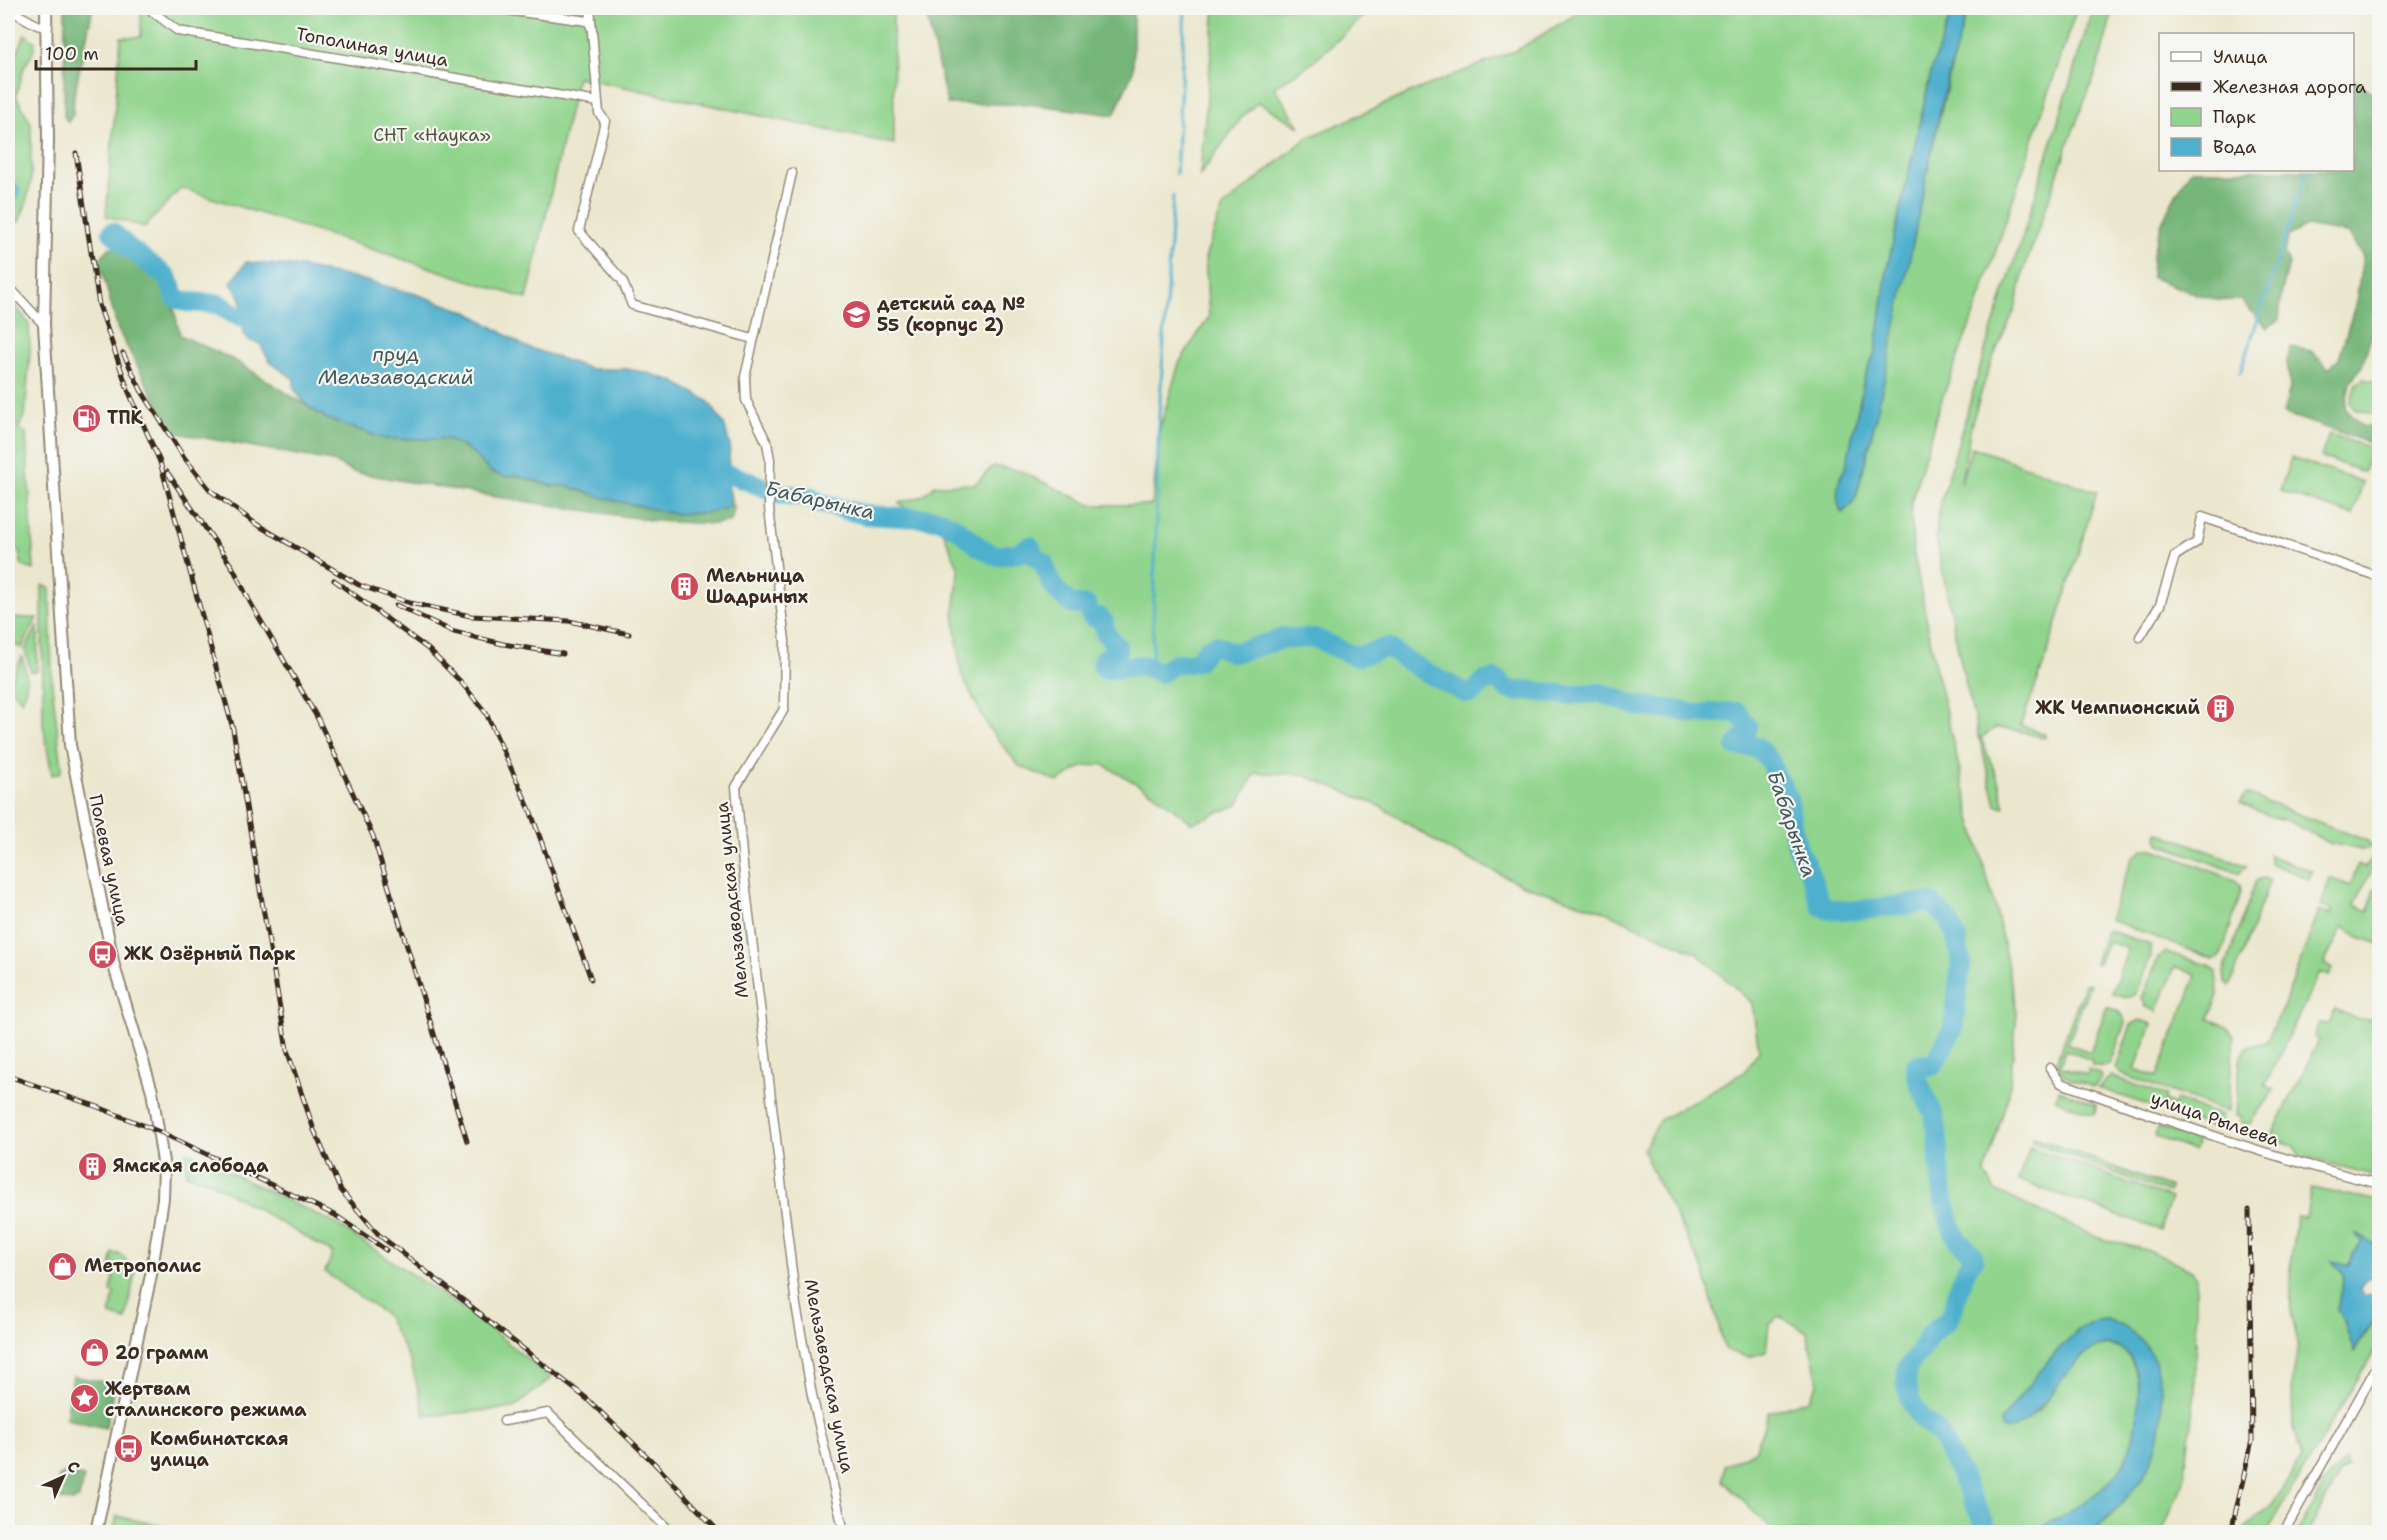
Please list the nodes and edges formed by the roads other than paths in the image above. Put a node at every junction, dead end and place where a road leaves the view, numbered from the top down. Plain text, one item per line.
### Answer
1 (46, 8) edge
2 (148, 8) edge
3 (491, 8) edge
4 (590, 8) edge
5 (8, 9) edge
6 (48, 27) junction
7 (591, 27) junction
8 (598, 102) junction
9 (792, 173) dead end
10 (8, 286) edge
11 (44, 325) junction
12 (753, 339) junction
13 (2379, 577) edge
14 (2140, 637) dead end
15 (2050, 1068) dead end
16 (2379, 1184) edge
17 (2379, 1361) edge
18 (504, 1421) dead end
19 (96, 1533) edge
20 (671, 1533) edge
21 (844, 1533) edge
22 (2284, 1533) edge

1 - 6 street, Полевая улица
2 - 8 street, Тополиная улица
3 - 7 street
4 - 7 street
5 - 6 street
6 - 11 street, Полевая улица
7 - 8 street
8 - 12 street
9 - 12 street, Мельзаводская улица
10 - 11 street
11 - 19 street, Полевая улица
12 - 21 street, Мельзаводская улица
13 - 14 street
15 - 16 street, улица Рылеева
17 - 22 street
18 - 20 street

